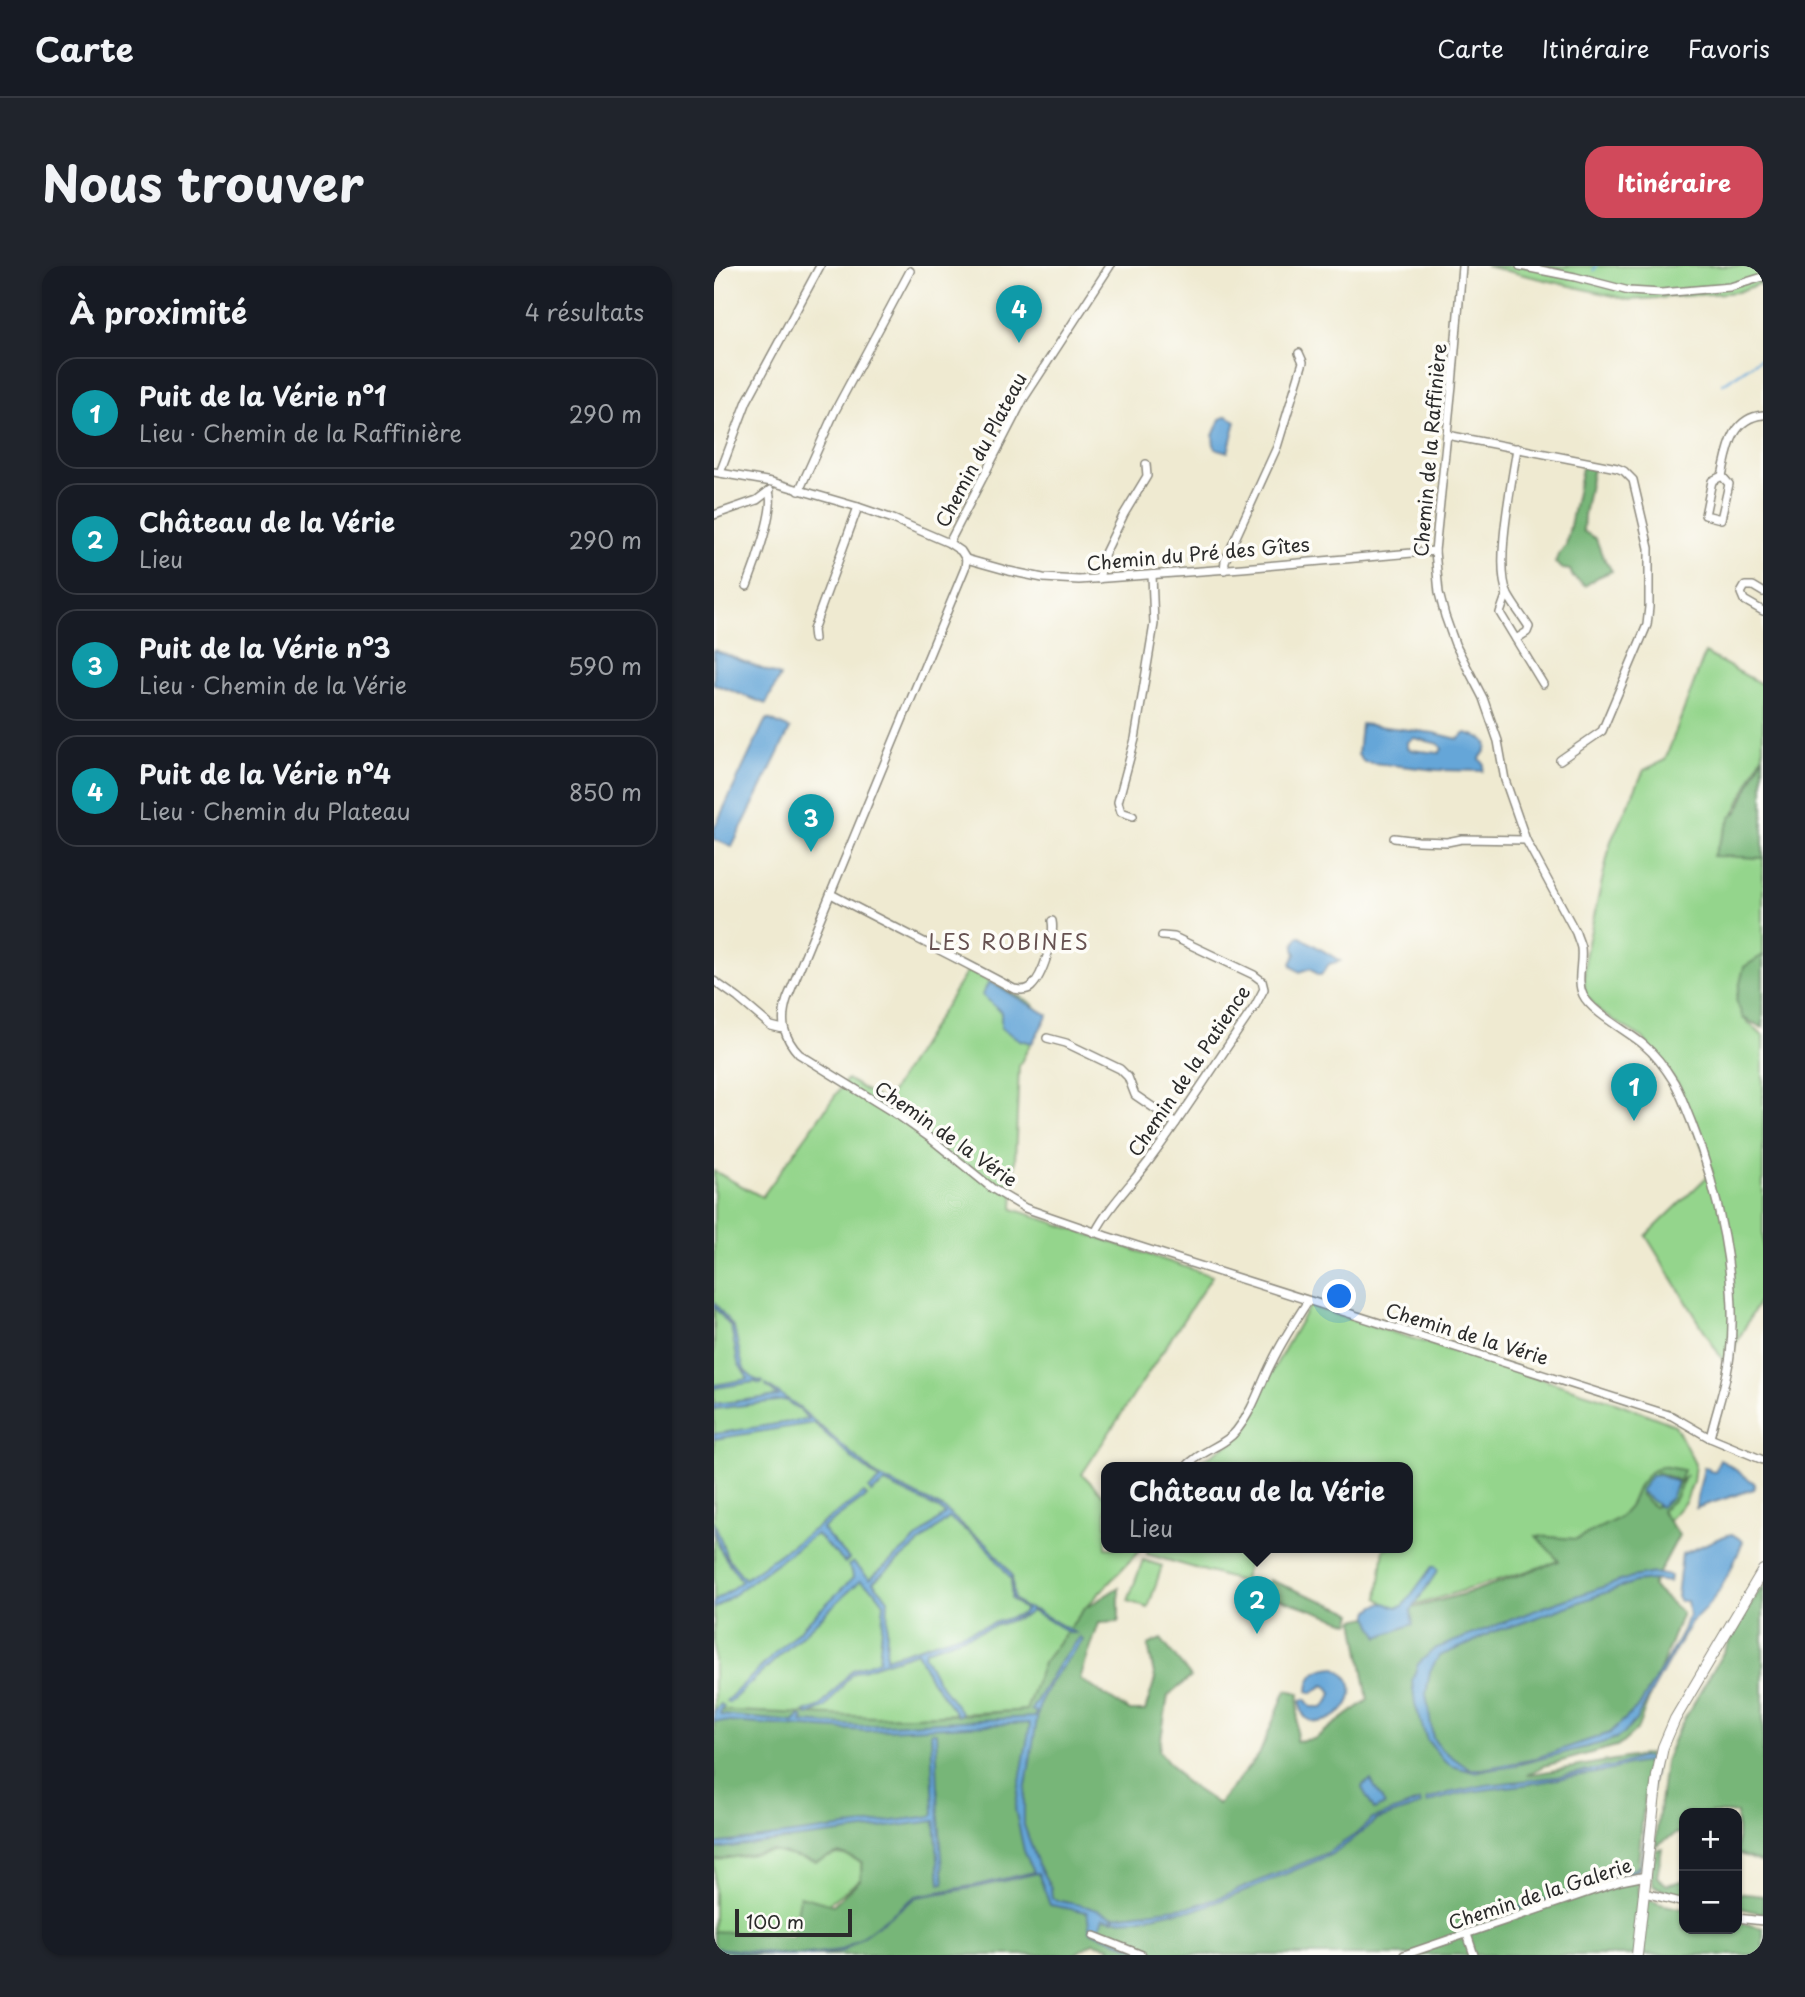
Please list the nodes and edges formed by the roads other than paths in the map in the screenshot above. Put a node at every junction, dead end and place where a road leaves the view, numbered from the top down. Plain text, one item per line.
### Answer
1 (820, 266) edge
2 (1110, 266) edge
3 (1462, 266) edge
4 (1520, 266) edge
5 (911, 271) dead end
6 (1763, 276) edge
7 (1299, 353) dead end
8 (1763, 415) edge
9 (1447, 435) junction
10 (1517, 448) junction
11 (1146, 464) dead end
12 (717, 473) edge
13 (1722, 476) junction
14 (772, 482) junction
15 (799, 491) junction
16 (769, 492) junction
17 (858, 507) junction
18 (714, 515) edge
19 (949, 543) junction
20 (1435, 551) junction
21 (966, 559) junction
22 (1224, 570) junction
23 (1152, 575) junction
24 (1099, 579) junction
25 (747, 586) dead end
26 (1763, 592) edge
27 (1507, 593) junction
28 (1763, 611) edge
29 (814, 639) dead end
30 (1516, 639) junction
31 (1543, 684) dead end
32 (1560, 760) dead end
33 (1133, 816) dead end
34 (1395, 838) dead end
35 (1527, 841) junction
36 (831, 894) junction
37 (1052, 921) dead end
38 (1162, 936) dead end
39 (714, 981) edge
40 (783, 1028) junction
41 (1048, 1038) dead end
42 (1176, 1123) junction
43 (1095, 1233) junction
44 (1308, 1301) junction
45 (1710, 1437) junction
46 (1763, 1460) edge
47 (1190, 1462) edge
48 (1763, 1570) edge
49 (1646, 1876) junction
50 (1644, 1893) junction
51 (1679, 1902) edge
52 (1742, 1919) edge
53 (1763, 1921) edge
54 (1467, 1934) junction
55 (1094, 1936) dead end
56 (1142, 1955) edge
57 (1404, 1955) edge
58 (1474, 1955) edge
59 (1637, 1955) edge

1 - 12 street
2 - 19 street, Chemin du Plateau
3 - 9 street, Chemin de la Raffinière
4 - 6 street
5 - 15 street
7 - 22 street
8 - 13 street
9 - 10 street
9 - 20 street, Chemin de la Raffinière
10 - 27 street
10 - 32 street
11 - 24 street
12 - 14 street
13 - 13 street
14 - 15 street
14 - 16 street
15 - 17 street
16 - 18 street
16 - 25 street
17 - 19 street
17 - 29 street
19 - 21 street
20 - 22 street, Chemin du Pré des Gîtes
20 - 35 street, Chemin de la Raffinière
21 - 24 street, Chemin du Pré des Gîtes
21 - 36 street
22 - 23 street, Chemin du Pré des Gîtes
23 - 24 street, Chemin du Pré des Gîtes
23 - 33 street
26 - 28 street
27 - 30 street
27 - 30 street
30 - 31 street
34 - 35 street
35 - 45 street, Chemin de la Raffinière
36 - 37 street
36 - 40 street
38 - 42 street, Chemin de la Patience
39 - 40 street
40 - 43 street, Chemin de la Vérie
41 - 42 street
42 - 43 street, Chemin de la Patience
43 - 44 street, Chemin de la Vérie
44 - 45 street, Chemin de la Vérie
44 - 47 street
45 - 46 street, Chemin de la Vérie
48 - 49 main road
49 - 50 main road
49 - 54 street, Chemin de la Galerie
50 - 51 street
50 - 59 main road
52 - 53 street
54 - 57 street, Chemin de la Galerie
54 - 58 street
55 - 56 street

